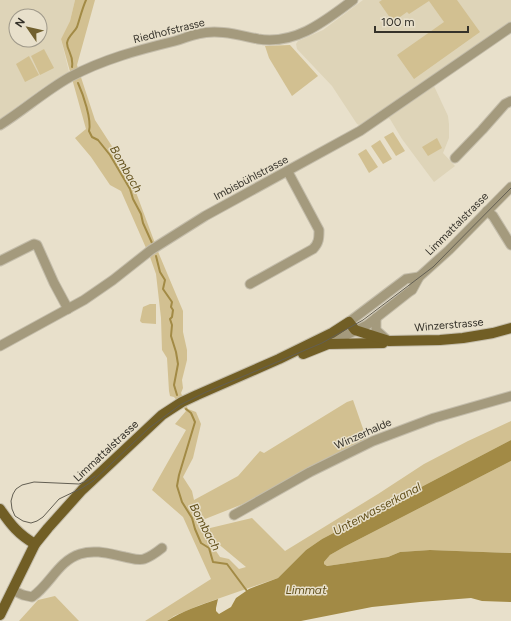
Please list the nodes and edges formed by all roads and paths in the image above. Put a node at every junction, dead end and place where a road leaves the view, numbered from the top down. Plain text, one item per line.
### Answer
1 (353, 0) edge
2 (511, 27) edge
3 (511, 101) edge
4 (0, 125) edge
5 (455, 158) dead end
6 (288, 172) junction
7 (511, 187) edge
8 (487, 211) junction
9 (511, 246) edge
10 (0, 261) edge
11 (419, 277) junction
12 (250, 284) dead end
13 (68, 309) junction
14 (376, 318) junction
15 (352, 326) junction
16 (511, 328) edge
17 (389, 341) junction
18 (366, 342) junction
19 (328, 344) junction
20 (0, 346) edge
21 (279, 360) junction
22 (511, 396) edge
23 (0, 509) edge
24 (234, 515) dead end
25 (35, 544) junction
26 (162, 548) dead end
27 (12, 590) junction
28 (0, 615) edge

1 - 4 street, Riedhofstrasse
2 - 6 street, Imbisbühlstrasse
3 - 5 street
6 - 12 street
6 - 13 street, Imbisbühlstrasse
7 - 8 street, Limmattalstrasse
8 - 9 street
8 - 11 street, Limmattalstrasse
10 - 13 street
11 - 14 street, Limmattalstrasse
11 - 15 street, Limmattalstrasse
13 - 20 street, Imbisbühlstrasse
14 - 15 street, Limmattalstrasse
14 - 17 street
15 - 17 main road, Winzerstrasse
15 - 18 street
15 - 19 street, Limmattalstrasse
15 - 21 main road, Limmattalstrasse
16 - 17 main road, Winzerstrasse
17 - 18 main road, Winzerstrasse
18 - 19 main road, Winzerstrasse
19 - 21 main road, Limmattalstrasse
21 - 25 main road, Limmattalstrasse
22 - 24 street, Winzerhalde
23 - 25 main road
25 - 27 main road, Limmattalstrasse
26 - 27 street
27 - 28 main road, Limmattalstrasse

